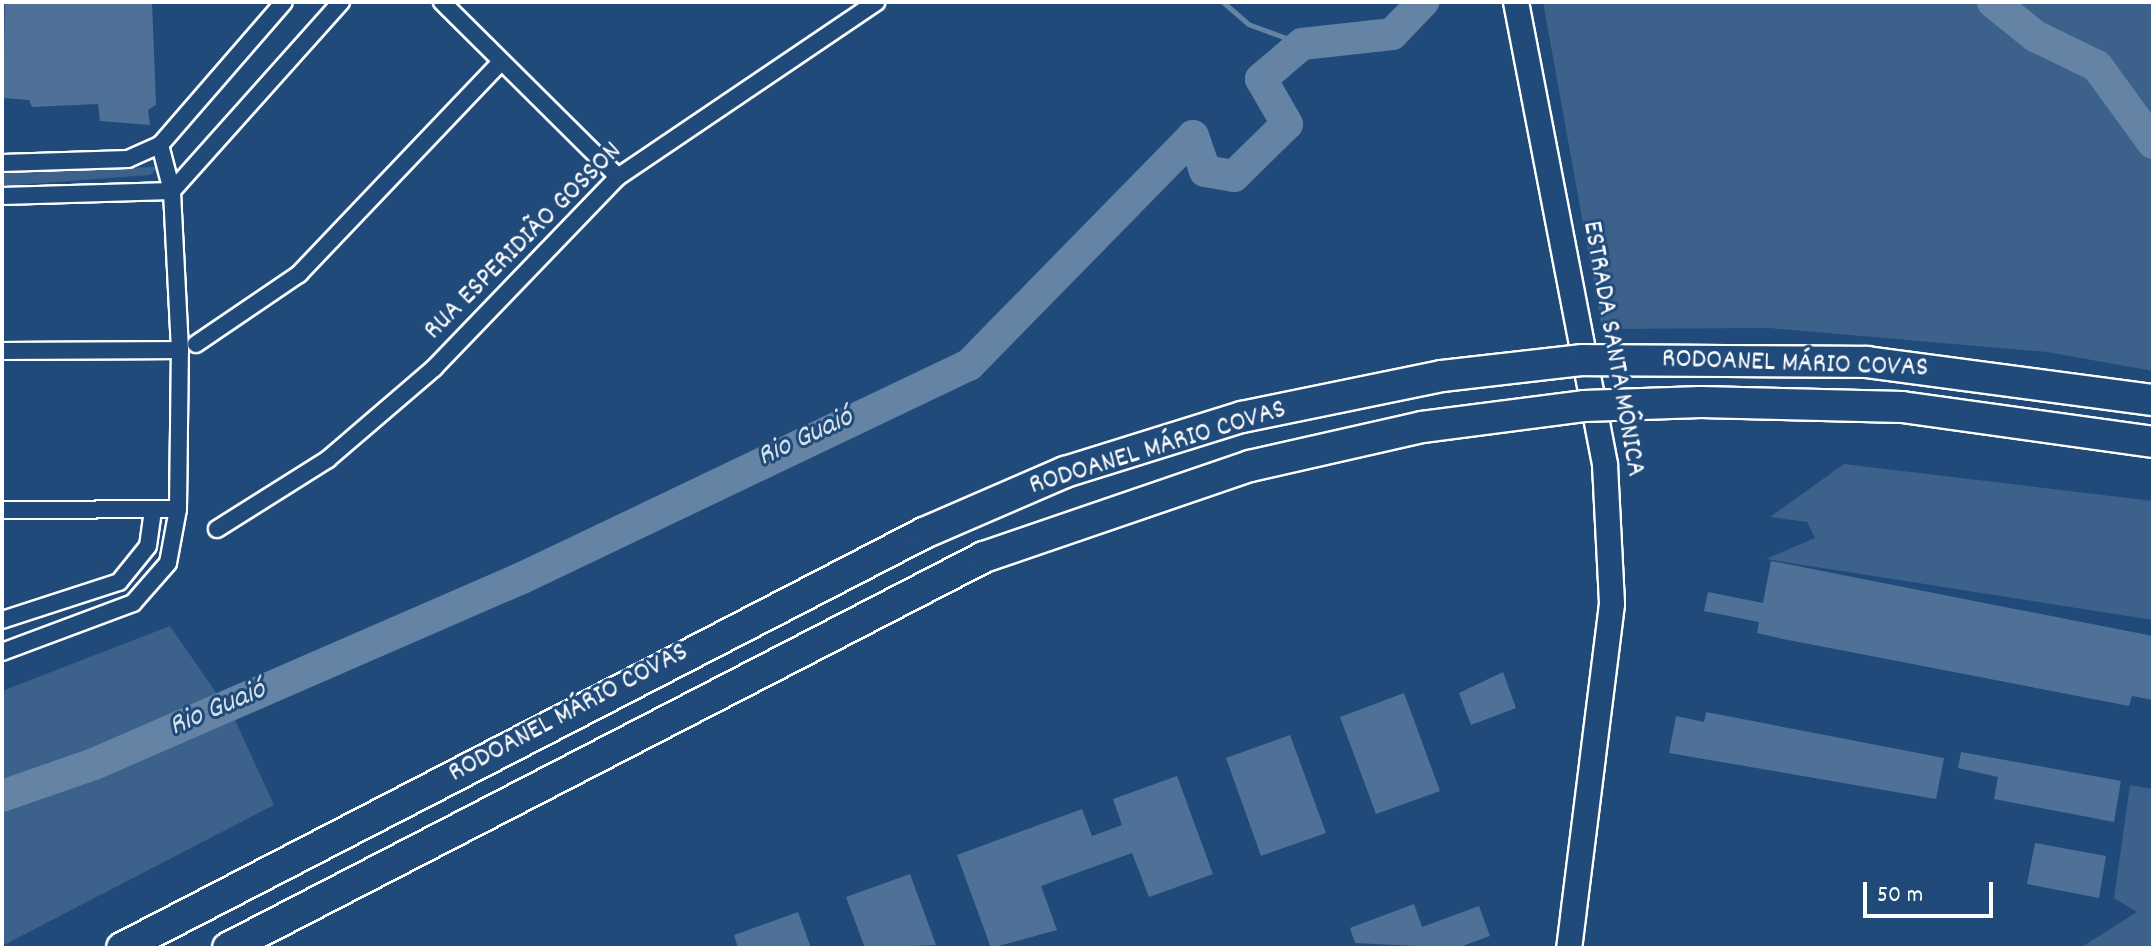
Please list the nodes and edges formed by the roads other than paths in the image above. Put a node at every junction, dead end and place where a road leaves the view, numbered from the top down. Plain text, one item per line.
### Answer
1 (284, 2) edge
2 (341, 2) edge
3 (442, 2) edge
4 (876, 2) edge
5 (1516, 2) edge
6 (501, 62) junction
7 (160, 145) junction
8 (2, 163) edge
9 (618, 177) junction
10 (172, 191) junction
11 (2, 196) edge
12 (188, 347) junction
13 (2, 351) edge
14 (2153, 400) edge
15 (2153, 442) edge
16 (178, 509) junction
17 (2, 510) edge
18 (153, 511) junction
19 (217, 529) dead end
20 (2, 620) edge
21 (2, 652) edge
22 (122, 948) edge
23 (228, 948) edge
24 (1569, 948) edge

1 - 7 street
2 - 10 street
3 - 6 street
4 - 9 street, RUA ESPERIDIÃO GOSSON
5 - 24 main road, ESTRADA SANTA MÔNICA
6 - 9 street
6 - 12 street
7 - 8 street
7 - 10 street
9 - 19 street, RUA ESPERIDIÃO GOSSON
10 - 11 street
10 - 12 street
12 - 13 street
12 - 16 street
14 - 22 highway, RODOANEL MÁRIO COVAS, bridge
15 - 23 highway, RODOANEL MÁRIO COVAS, bridge
16 - 18 street
16 - 21 street
17 - 18 street
18 - 20 street

